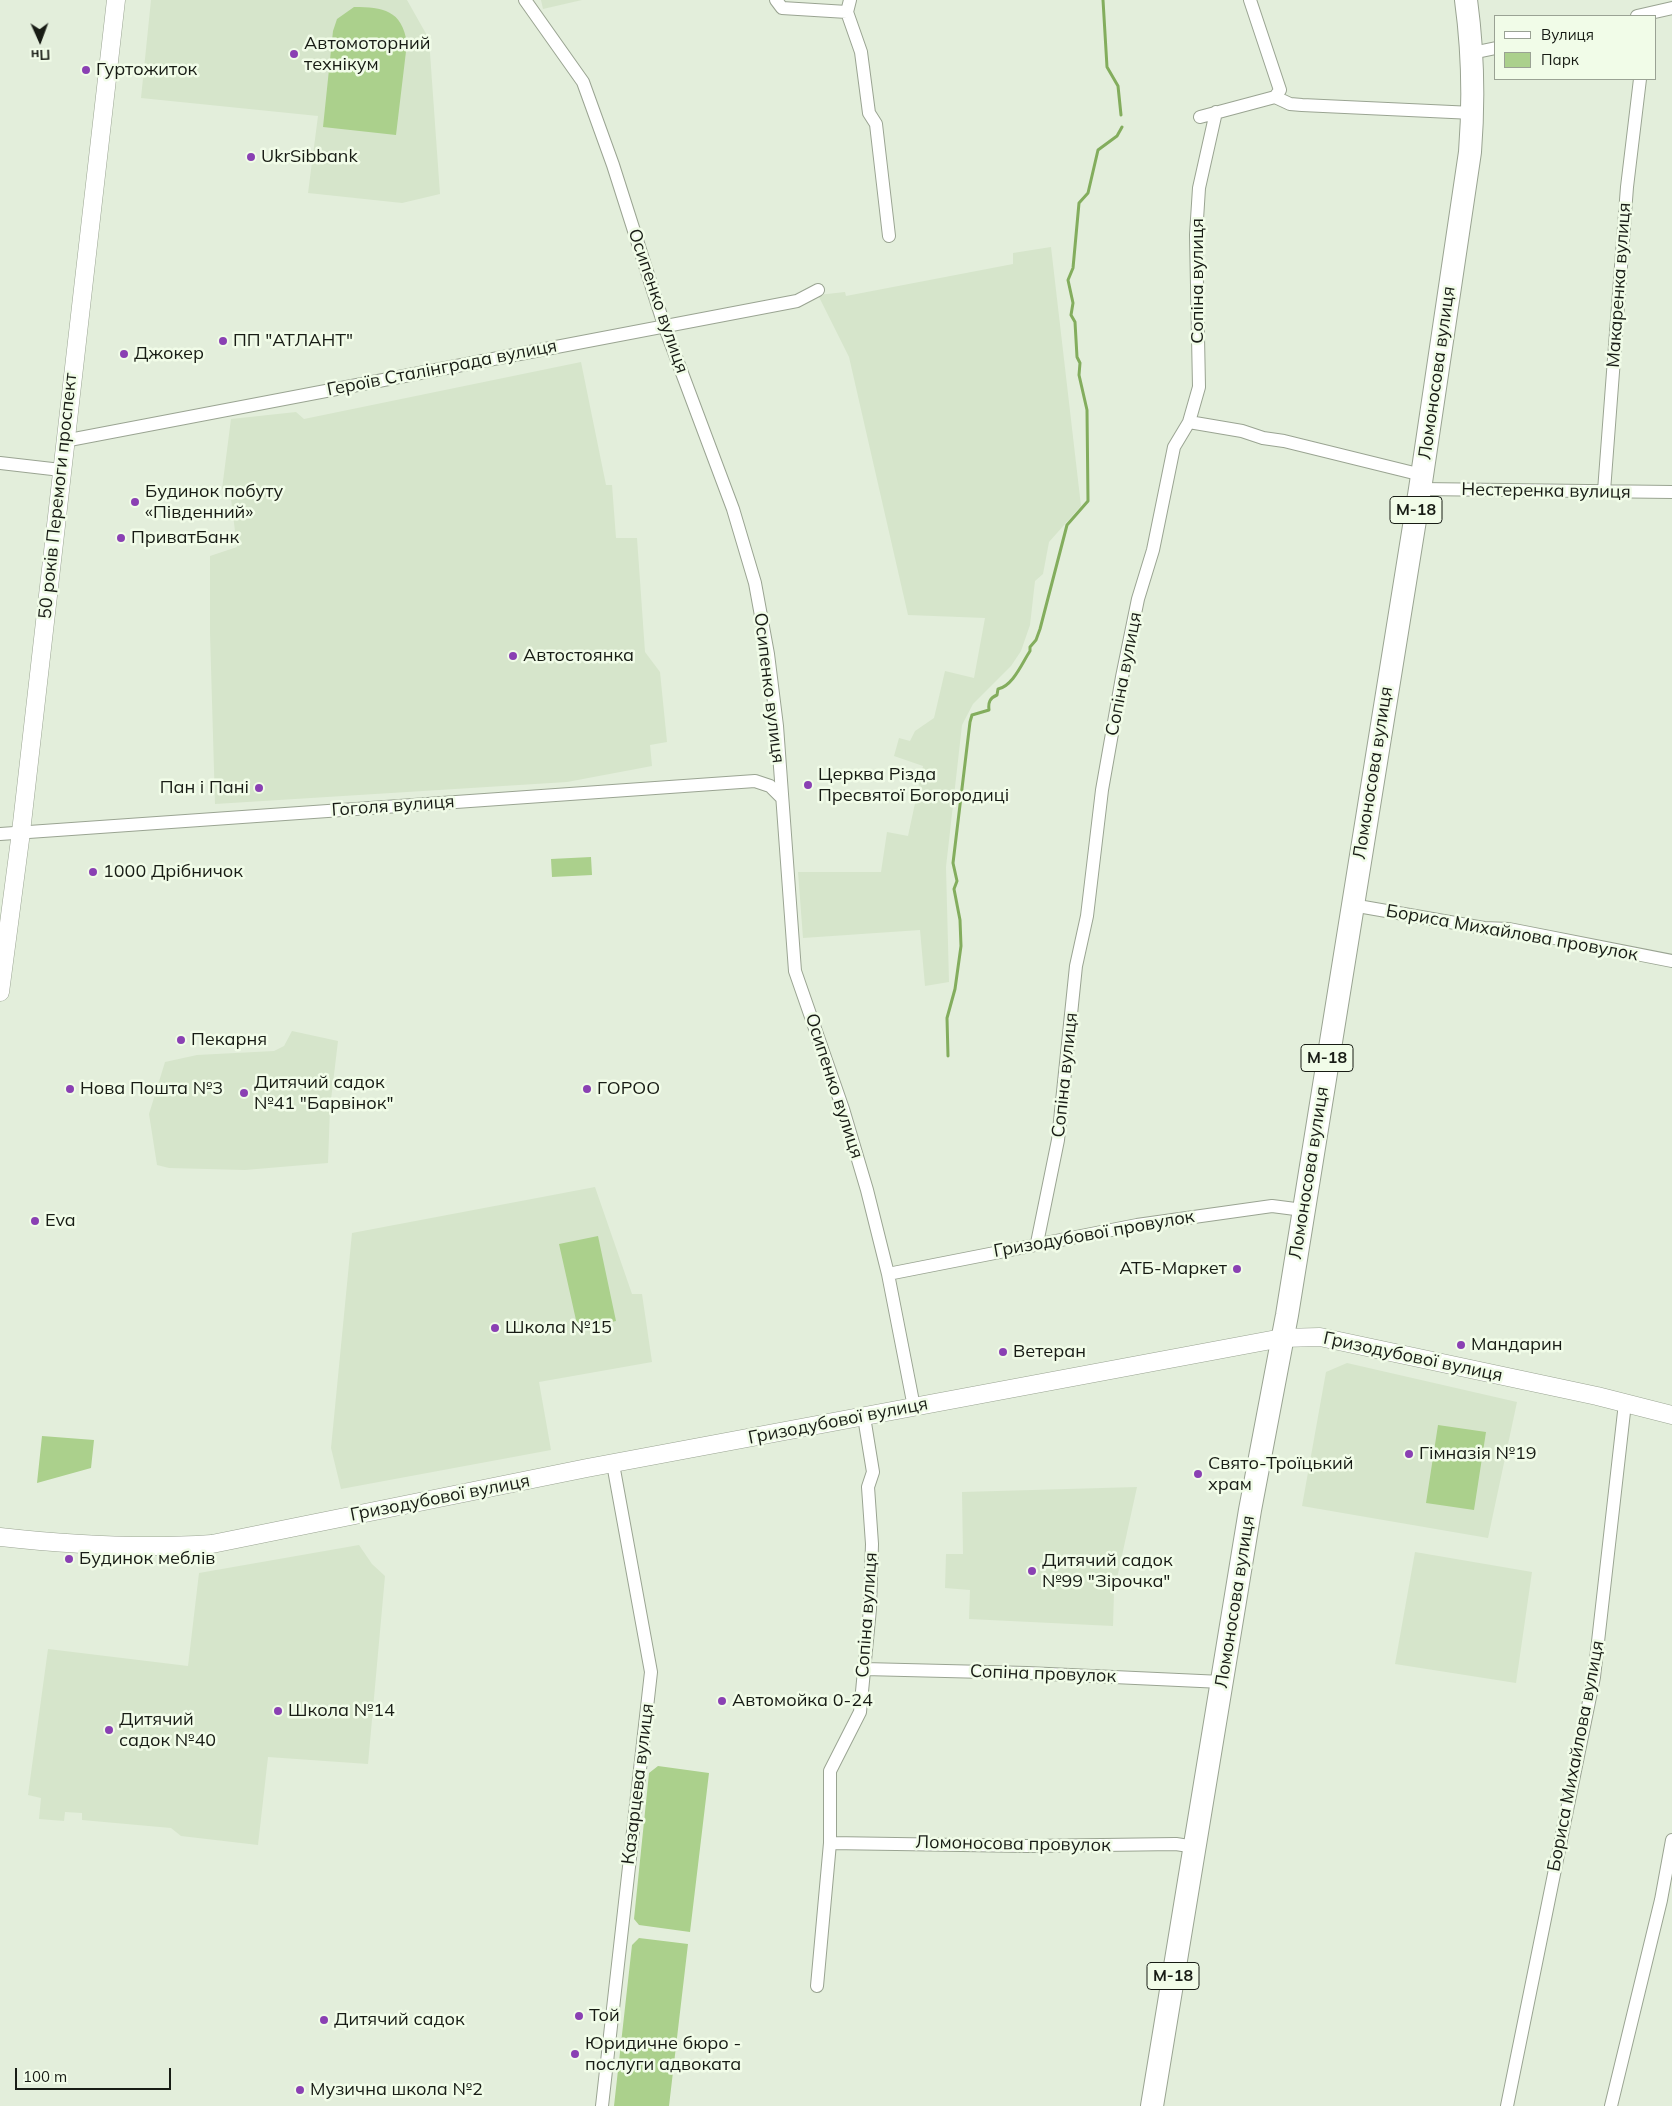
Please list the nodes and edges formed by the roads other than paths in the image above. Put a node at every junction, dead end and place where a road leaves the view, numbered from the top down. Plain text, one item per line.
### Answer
1 (116, 0) edge
2 (525, 0) edge
3 (776, 0) edge
4 (1250, 0) edge
5 (1466, 0) edge
6 (848, 6) edge
7 (1672, 8) edge
8 (1644, 15) edge
9 (1494, 48) edge
10 (1472, 53) junction
11 (1640, 80) edge
12 (1275, 97) junction
13 (1216, 112) junction
14 (1473, 113) junction
15 (1200, 117) dead end
16 (889, 236) dead end
17 (818, 290) dead end
18 (664, 325) junction
19 (1189, 422) junction
20 (64, 441) junction
21 (0, 463) edge
22 (61, 470) junction
23 (1421, 482) junction
24 (1604, 491) junction
25 (1672, 492) edge
26 (782, 797) junction
27 (21, 832) junction
28 (0, 834) edge
29 (1352, 906) junction
30 (1672, 961) edge
31 (0, 992) edge
32 (1302, 1210) junction
33 (1037, 1243) junction
34 (888, 1274) junction
35 (1282, 1338) junction
36 (1625, 1403) junction
37 (914, 1407) junction
38 (1672, 1415) edge
39 (864, 1417) junction
40 (613, 1464) junction
41 (0, 1537) edge
42 (864, 1669) junction
43 (1222, 1682) junction
44 (1672, 1840) edge
45 (830, 1843) junction
46 (1195, 1847) junction
47 (817, 1986) dead end
48 (602, 2106) edge
49 (1152, 2106) edge
50 (1507, 2106) edge
51 (1611, 2106) edge

1 - 20 street, 50 років Перемоги проспект
2 - 18 street, Осипенко вулиця
3 - 6 street
4 - 12 street
5 - 10 highway, Ломоносова вулиця / М-18
6 - 16 street
7 - 8 street
9 - 10 street
10 - 14 highway, Ломоносова вулиця / М-18
11 - 24 street, Макаренка вулиця
12 - 13 street
12 - 14 street
13 - 15 street
13 - 19 street, Сопіна вулиця
14 - 23 highway, Ломоносова вулиця / М-18
17 - 18 street, Героїв Сталінграда вулиця
18 - 20 street, Героїв Сталінграда вулиця
18 - 26 street, Осипенко вулиця
19 - 23 street, Нестеренка вулиця
19 - 33 street, Сопіна вулиця
20 - 22 street, 50 років Перемоги проспект
21 - 22 street
22 - 27 street, 50 років Перемоги проспект
23 - 24 street, Нестеренка вулиця
23 - 29 highway, Ломоносова вулиця / М-18
24 - 25 street, Нестеренка вулиця
26 - 27 street, Гоголя вулиця
26 - 34 street, Осипенко вулиця
27 - 28 street, Гоголя вулиця
27 - 31 street, 50 років Перемоги проспект
29 - 30 street, Бориса Михайлова провулок
29 - 32 highway, Ломоносова вулиця / М-18
32 - 33 street, Гризодубової провулок
32 - 35 highway, Ломоносова вулиця / М-18
33 - 34 street, Гризодубової провулок
34 - 37 street, Осипенко вулиця
35 - 36 street, Гризодубової вулиця
35 - 37 street, Гризодубової вулиця
35 - 43 highway, Ломоносова вулиця / М-18
36 - 38 street, Гризодубової вулиця
36 - 50 street, Бориса Михайлова вулиця
37 - 39 street, Гризодубової вулиця
39 - 40 street, Гризодубової вулиця
39 - 42 street, Сопіна вулиця
40 - 41 street, Гризодубової вулиця
40 - 48 street, Казарцева вулиця
42 - 43 street, Сопіна провулок
42 - 45 street, Сопіна вулиця
43 - 46 highway, Ломоносова вулиця / М-18
44 - 51 street
45 - 46 street, Ломоносова провулок
45 - 47 street, Сопіна вулиця
46 - 49 highway, Ломоносова вулиця / М-18

